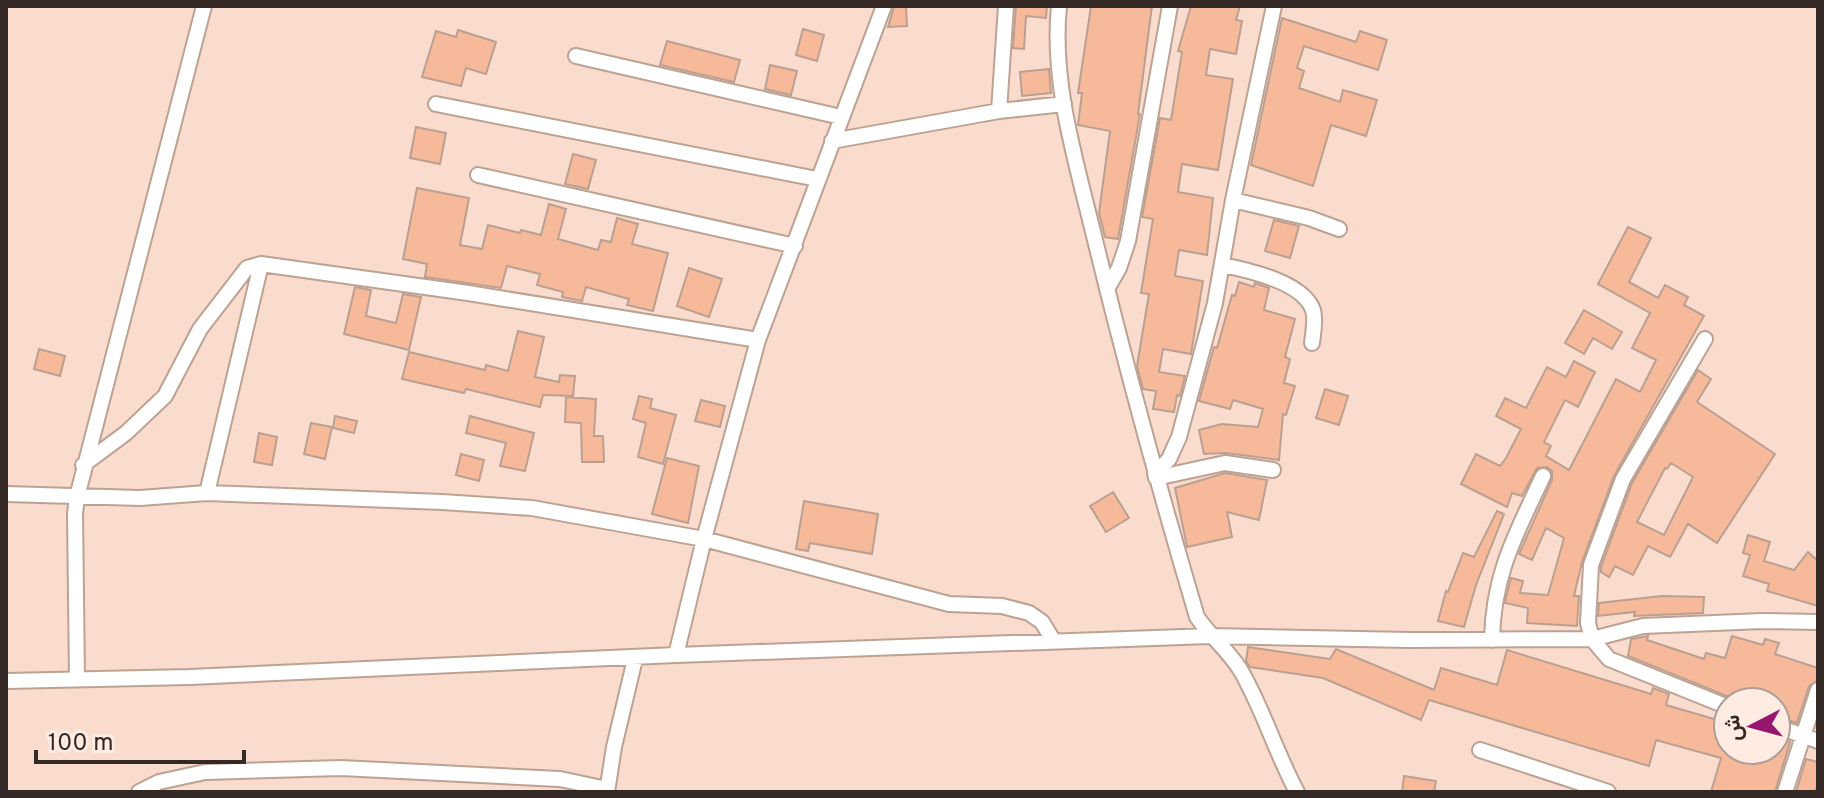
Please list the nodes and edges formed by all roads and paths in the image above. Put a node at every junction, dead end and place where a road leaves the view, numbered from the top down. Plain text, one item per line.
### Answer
1 (204, 6) edge
2 (884, 6) edge
3 (1006, 6) edge
4 (1059, 6) edge
5 (1170, 6) edge
6 (1274, 6) edge
7 (576, 56) dead end
8 (436, 104) dead end
9 (1064, 104) junction
10 (999, 111) junction
11 (841, 117) junction
12 (832, 141) junction
13 (478, 175) dead end
14 (817, 179) junction
15 (1233, 200) junction
16 (1339, 229) dead end
17 (795, 246) junction
18 (261, 264) junction
19 (1222, 265) junction
20 (1107, 289) junction
21 (1705, 339) dead end
22 (758, 340) junction
23 (1312, 343) dead end
24 (83, 465) junction
25 (1273, 470) dead end
26 (1156, 476) junction
27 (1543, 476) dead end
28 (207, 493) junction
29 (6, 494) edge
30 (77, 497) junction
31 (704, 539) junction
32 (1818, 622) edge
33 (1210, 636) junction
34 (1592, 639) junction
35 (1053, 640) junction
36 (1492, 640) junction
37 (676, 655) junction
38 (635, 659) junction
39 (77, 679) junction
40 (6, 681) edge
41 (1818, 690) edge
42 (1712, 701) edge
43 (1792, 732) edge
44 (1811, 739) edge
45 (1480, 750) dead end
46 (558, 786) edge
47 (1584, 788) edge
48 (607, 790) edge
49 (139, 792) edge
50 (1297, 792) edge
51 (1608, 792) edge
52 (1785, 792) edge

1 - 24 street
2 - 11 street
3 - 10 street
4 - 9 street
5 - 20 street
6 - 15 street
7 - 11 street
8 - 14 street
9 - 10 street
9 - 20 street
10 - 12 street
11 - 12 street
12 - 14 street
13 - 17 street
14 - 17 street
15 - 16 street
15 - 19 street
17 - 22 street
18 - 22 street
18 - 24 street
18 - 28 street
19 - 23 street
19 - 26 street
20 - 26 street
21 - 34 street
22 - 31 street
24 - 30 street
25 - 26 street
26 - 33 street
27 - 36 street
28 - 30 street
28 - 31 street
29 - 30 street
30 - 39 street
31 - 35 street
31 - 37 street
32 - 34 street
33 - 35 street
33 - 36 street
33 - 50 street
34 - 36 street
34 - 42 street
35 - 37 street
37 - 38 street
38 - 39 street
38 - 48 street
39 - 40 street
41 - 44 street
43 - 44 street
44 - 52 street
45 - 47 street
46 - 48 street
46 - 49 street
47 - 51 street

